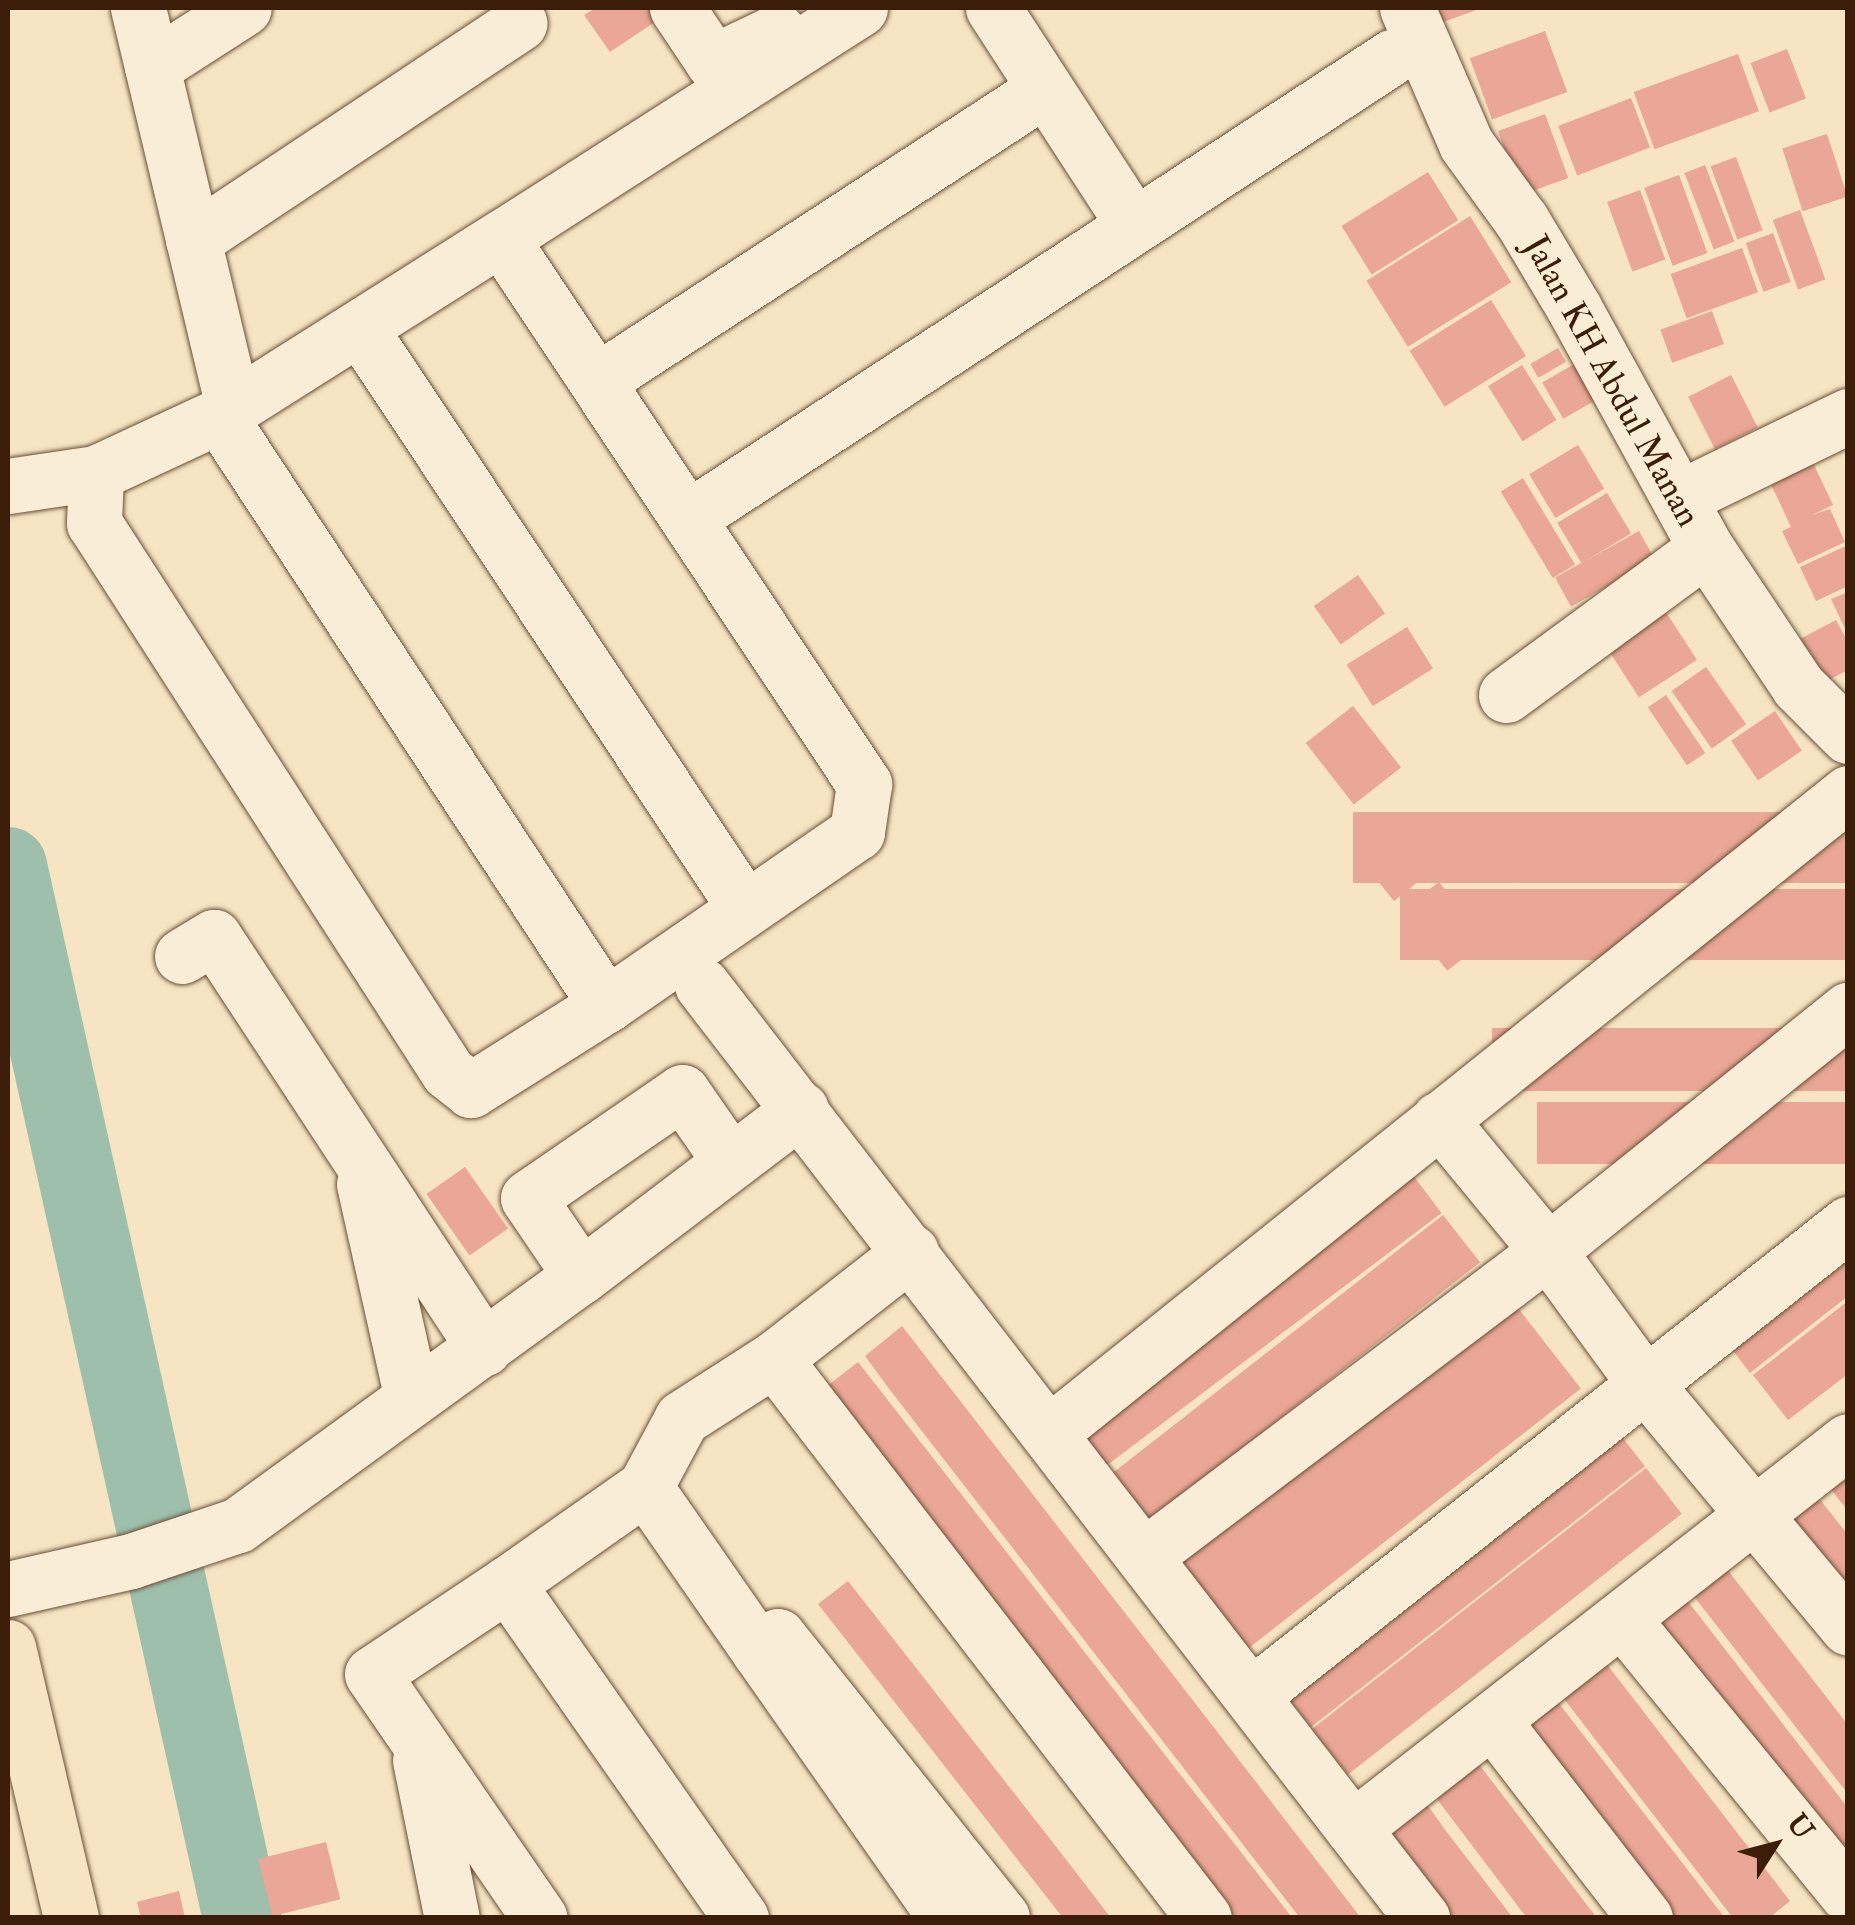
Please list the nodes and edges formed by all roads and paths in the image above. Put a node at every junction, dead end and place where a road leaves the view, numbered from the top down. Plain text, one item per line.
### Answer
1 (138, 8) edge
2 (244, 8) edge
3 (677, 8) edge
4 (818, 8) edge
5 (860, 8) edge
6 (992, 8) edge
7 (520, 23) dead end
8 (1399, 32) edge
9 (152, 67) junction
10 (1045, 88) junction
11 (1134, 226) junction
12 (501, 238) junction
13 (193, 240) junction
14 (361, 330) junction
15 (597, 381) junction
16 (226, 412) junction
17 (1848, 416) edge
18 (96, 473) junction
19 (8, 486) edge
20 (1679, 498) junction
21 (688, 518) junction
22 (1706, 548) junction
23 (1506, 695) dead end
24 (1848, 736) edge
25 (1848, 793) edge
26 (745, 908) junction
27 (182, 956) dead end
28 (702, 985) dead end
29 (606, 1005) junction
30 (1848, 1010) edge
31 (801, 1109) junction
32 (1439, 1119) junction
33 (355, 1146) junction
34 (730, 1161) junction
35 (1848, 1224) edge
36 (1548, 1251) junction
37 (911, 1252) junction
38 (581, 1276) junction
39 (484, 1348) junction
40 (774, 1359) junction
41 (1646, 1384) junction
42 (412, 1398) junction
43 (1049, 1432) junction
44 (1848, 1441) edge
45 (645, 1487) junction
46 (1753, 1511) junction
47 (1144, 1556) junction
48 (507, 1584) junction
49 (8, 1590) edge
50 (1623, 1620) junction
51 (1848, 1628) edge
52 (8, 1647) edge
53 (759, 1651) junction
54 (1252, 1696) junction
55 (1492, 1720) junction
56 (416, 1738) junction
57 (1353, 1828) junction
58 (1848, 1895) edge
59 (71, 1918) edge
60 (452, 1918) edge
61 (540, 1918) edge
62 (741, 1918) edge
63 (946, 1918) edge
64 (1002, 1918) edge
65 (1204, 1918) edge
66 (1422, 1918) edge
67 (1646, 1918) edge

1 - 9 street
2 - 9 street
3 - 4 street
5 - 12 street
6 - 10 street
7 - 13 street
8 - 11 street
8 - 20 street, Jalan KH Abdul Manan
9 - 13 street
10 - 11 street
10 - 15 street
11 - 21 street
12 - 14 street
12 - 15 street
13 - 16 street
14 - 16 street
14 - 26 street
15 - 21 street
16 - 18 street
16 - 29 street
17 - 20 street
18 - 19 street
18 - 29 street
20 - 22 street, Jalan KH Abdul Manan
21 - 26 street
22 - 23 street
22 - 24 street, Jalan KH Abdul Manan
25 - 32 street
26 - 29 street
27 - 33 street
28 - 31 street
30 - 36 street
31 - 34 street
31 - 37 street
32 - 36 street
32 - 43 street
33 - 39 street
33 - 42 street
34 - 38 street
34 - 38 street
35 - 41 street
36 - 41 street
36 - 47 street
37 - 40 street
37 - 43 street
38 - 39 street
39 - 42 street
40 - 45 street
40 - 65 street
41 - 46 street
41 - 54 street
42 - 49 street
43 - 47 street
44 - 46 street
45 - 48 street
45 - 53 street
46 - 50 street
46 - 51 street
47 - 54 street
48 - 56 street
48 - 62 street
50 - 55 street
50 - 58 street
52 - 59 main road
53 - 63 street
53 - 64 street
54 - 57 street
55 - 57 street
55 - 67 street
56 - 60 street
56 - 61 street
57 - 66 street

